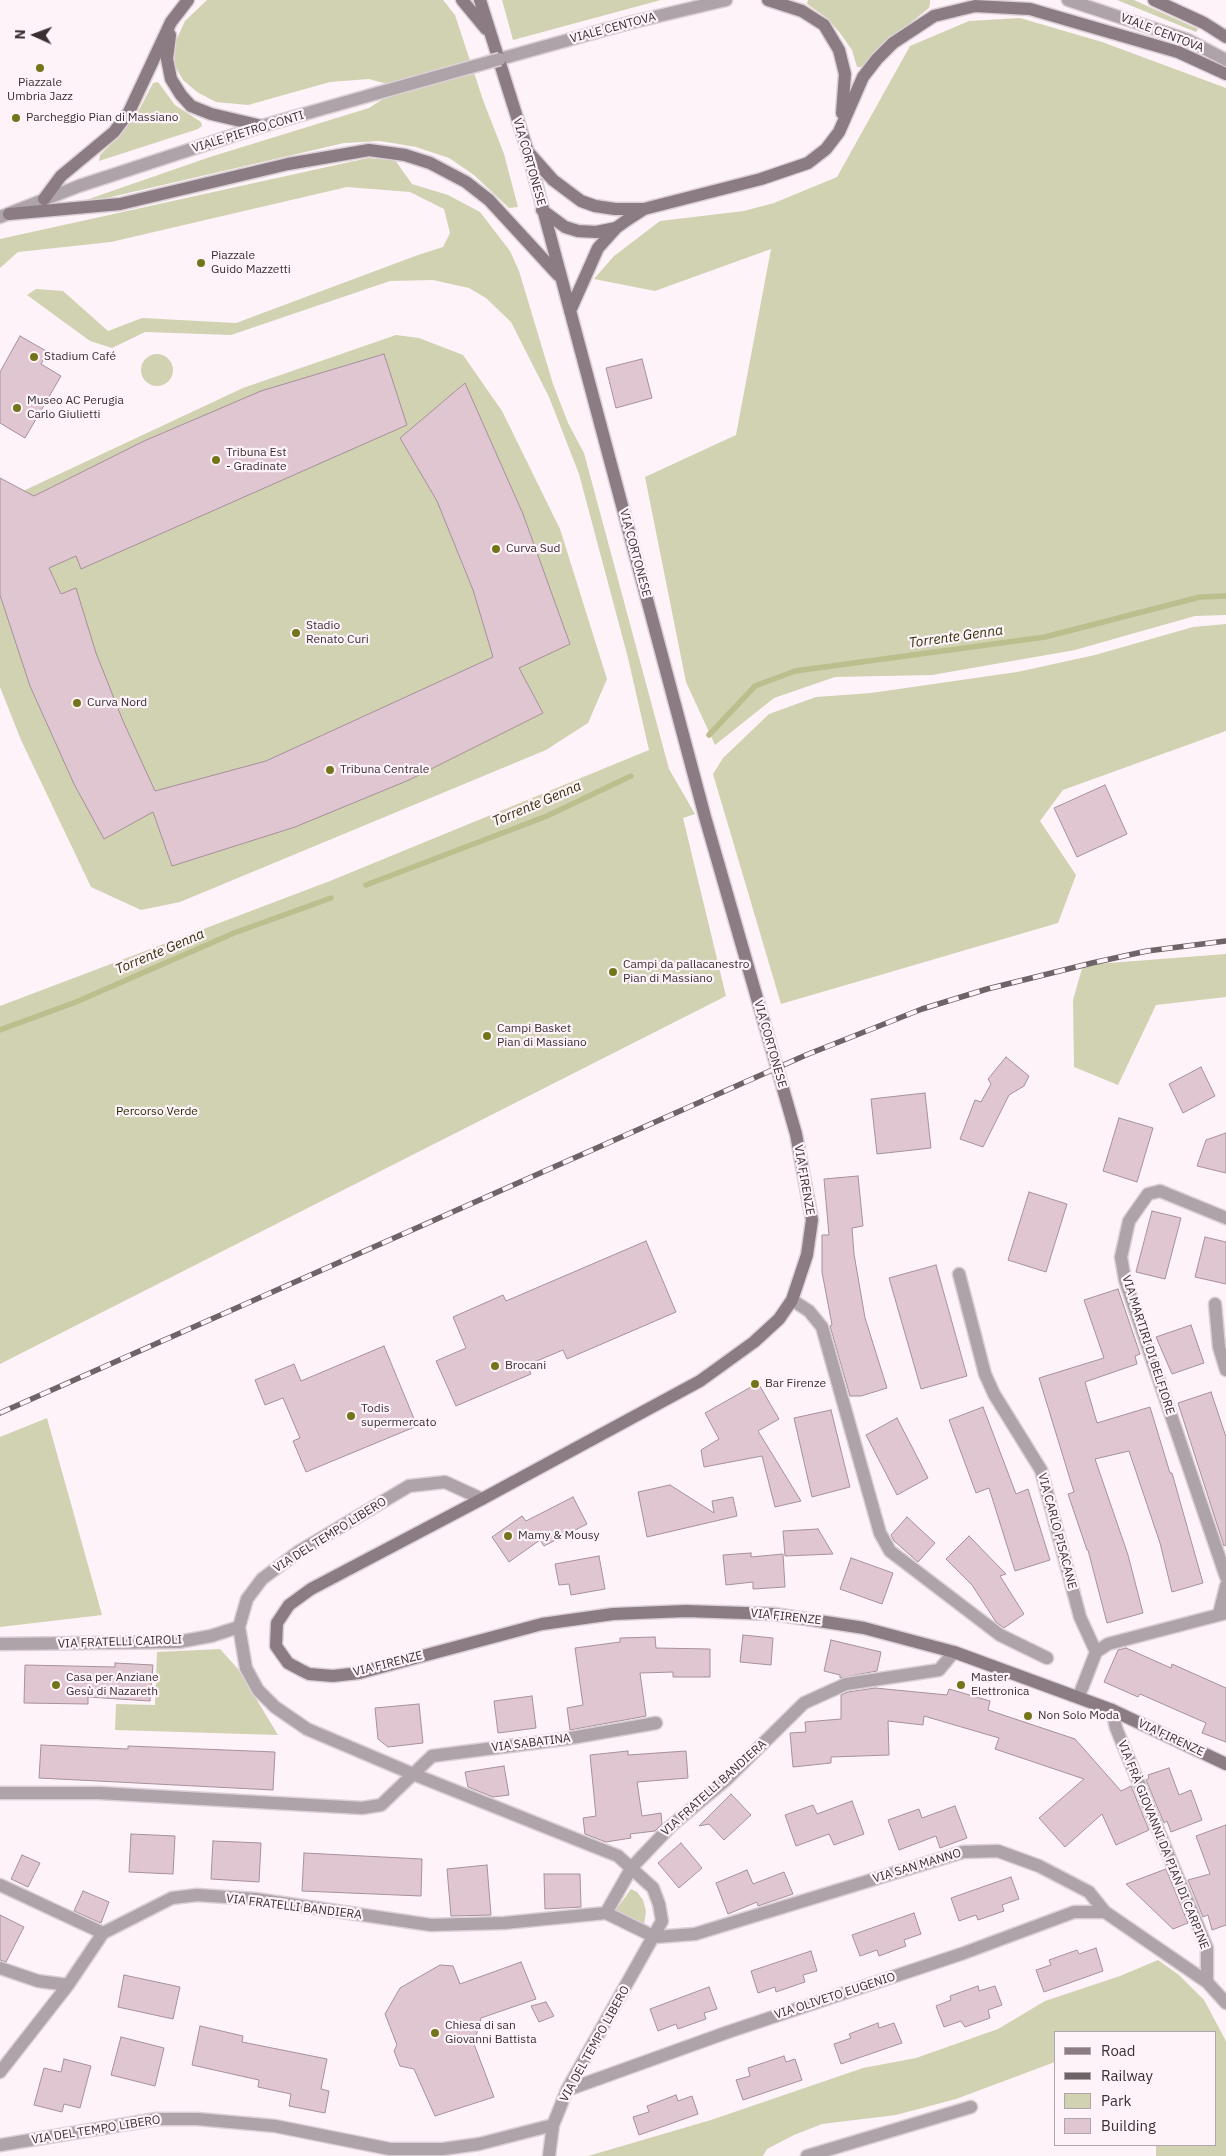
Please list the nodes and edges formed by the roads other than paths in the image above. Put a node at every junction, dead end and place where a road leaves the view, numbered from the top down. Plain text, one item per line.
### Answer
1 (188, 0) edge
2 (462, 0) edge
3 (480, 0) edge
4 (726, 0) edge
5 (768, 0) edge
6 (1068, 0) edge
7 (1154, 0) edge
8 (171, 22) junction
9 (489, 34) junction
10 (1226, 36) edge
11 (500, 59) joint
12 (1226, 60) edge
13 (1226, 74) edge
14 (262, 126) junction
15 (839, 132) junction
16 (526, 150) junction
17 (44, 199) junction
18 (644, 209) junction
19 (542, 210) junction
20 (5, 216) edge
21 (616, 228) junction
22 (561, 277) junction
23 (570, 311) junction
24 (788, 1106) joint
25 (1226, 1218) edge
26 (959, 1274) dead end
27 (792, 1300) junction
28 (1215, 1304) dead end
29 (1226, 1370) edge
30 (482, 1499) junction
31 (1226, 1577) edge
32 (1226, 1586) edge
33 (1222, 1614) edge
34 (239, 1627) junction
35 (0, 1644) edge
36 (954, 1652) junction
37 (1096, 1652) junction
38 (1047, 1658) dead end
39 (1078, 1696) junction
40 (1112, 1710) junction
41 (656, 1723) dead end
42 (1226, 1764) edge
43 (413, 1774) junction
44 (0, 1793) edge
45 (632, 1868) junction
46 (0, 1885) edge
47 (1105, 1912) junction
48 (606, 1914) junction
49 (103, 1933) junction
50 (655, 1937) junction
51 (0, 1968) edge
52 (1207, 1982) junction
53 (68, 1984) junction
54 (1226, 2003) edge
55 (0, 2072) edge
56 (567, 2090) junction
57 (971, 2107) dead end
58 (553, 2125) junction
59 (0, 2145) edge
60 (549, 2156) edge
61 (807, 2156) edge

1 - 8 main road
2 - 9 main road
3 - 9 main road, VIA CORTONESE
4 - 11 street, VIALE CENTOVA
5 - 15 main road
6 - 12 street, VIALE CENTOVA
7 - 10 main road
8 - 14 main road
8 - 17 main road
9 - 16 main road, VIA CORTONESE
11 - 14 street, VIALE PIETRO CONTI, bridge
13 - 15 main road
14 - 17 street, VIALE PIETRO CONTI
15 - 18 main road
16 - 18 main road
16 - 19 main road, VIA CORTONESE
17 - 20 street, VIALE PIETRO CONTI
18 - 21 main road
19 - 21 main road
19 - 22 main road, VIA CORTONESE
20 - 22 main road
21 - 23 main road
22 - 23 main road, VIA CORTONESE
23 - 24 main road, VIA CORTONESE
24 - 27 main road, VIA FIRENZE
25 - 31 street, VIA MARTIRI DI BELFIORE
26 - 37 street, VIA CARLO PISACANE
27 - 30 main road, VIA FIRENZE
27 - 38 street
28 - 29 street
30 - 34 street, VIA DEL TEMPO LIBERO
30 - 36 main road, VIA FIRENZE
32 - 33 street
33 - 37 street
34 - 35 street, VIA FRATELLI CAIROLI
34 - 43 street, VIA DEL TEMPO LIBERO
36 - 39 main road, VIA FIRENZE
36 - 45 street, VIA FRATELLI BANDIERA
37 - 39 street
39 - 40 main road, VIA FIRENZE
40 - 42 main road, VIA FIRENZE
40 - 52 street, VIA FRÀ GIOVANNI DA PIAN DI CARPINE
41 - 43 street, VIA SABATINA
43 - 44 street
43 - 45 street, VIA DEL TEMPO LIBERO
45 - 48 street, VIA FRATELLI BANDIERA
45 - 50 street, VIA DEL TEMPO LIBERO
46 - 49 street
47 - 50 street, VIA SAN MANNO
47 - 52 street, VIA SAN MANNO
47 - 56 street, VIA OLIVETO EUGENIO
48 - 49 street, VIA FRATELLI BANDIERA
48 - 50 street
49 - 53 street, VIA FRATELLI BANDIERA
50 - 56 street, VIA DEL TEMPO LIBERO
51 - 53 street
52 - 54 street
53 - 55 street, VIA FRATELLI BANDIERA
56 - 58 street, VIA DEL TEMPO LIBERO
57 - 61 street
58 - 59 street, VIA DEL TEMPO LIBERO
58 - 60 street

